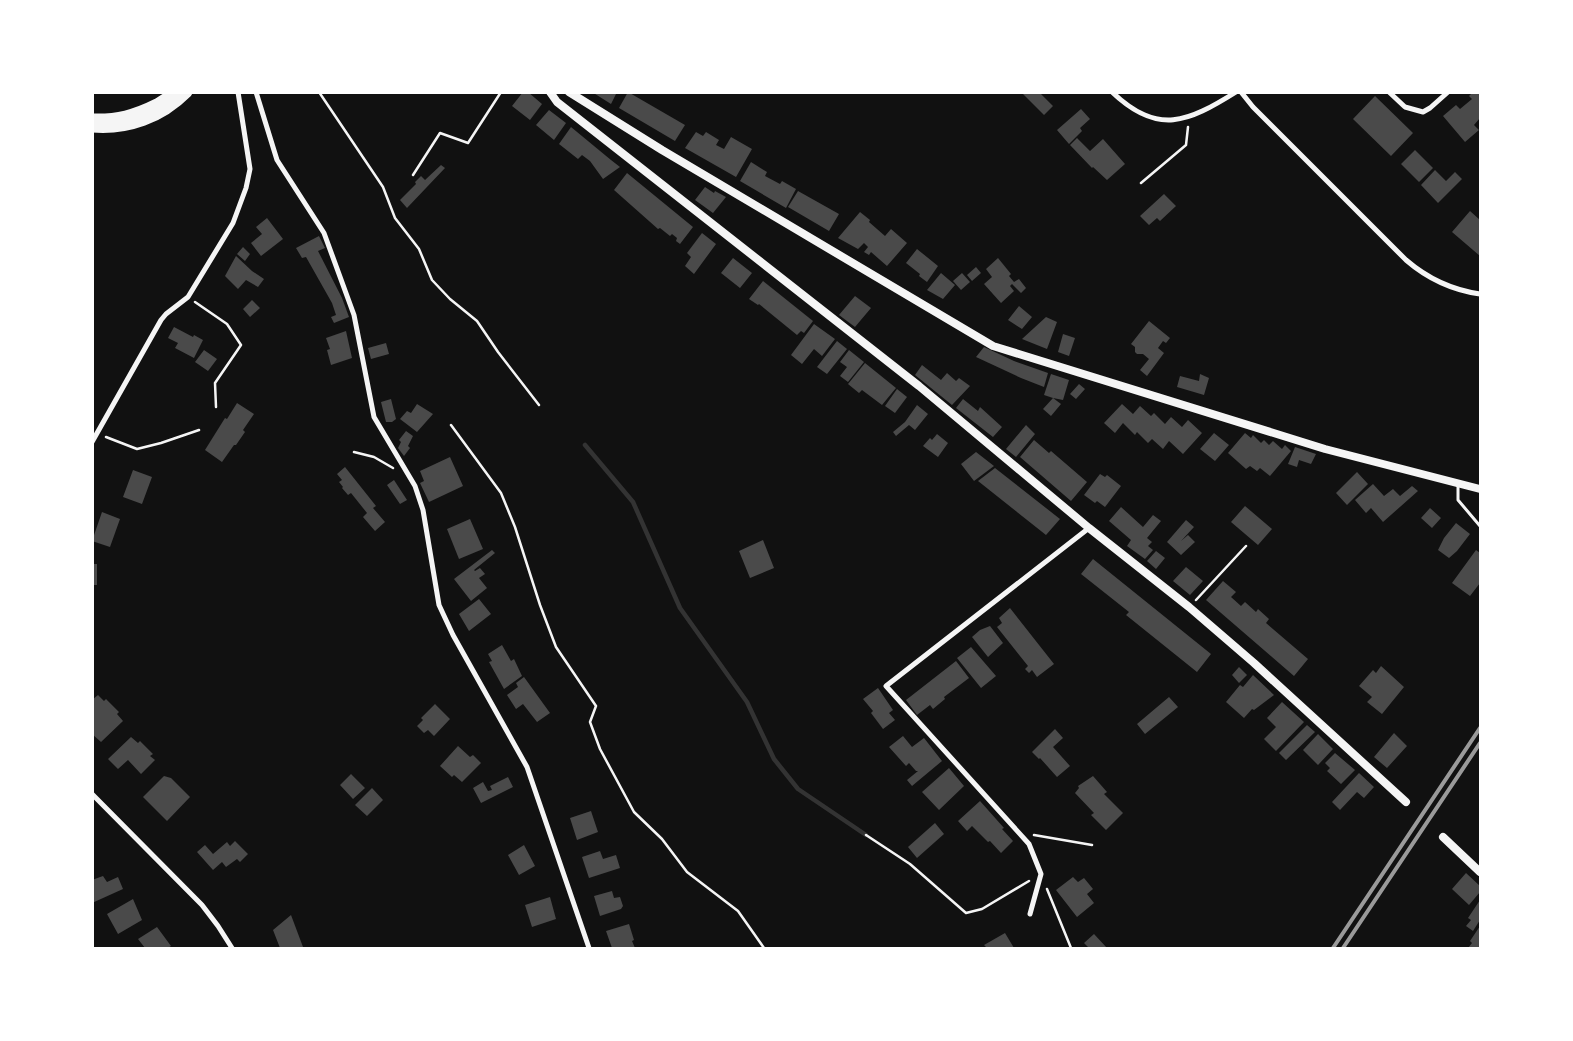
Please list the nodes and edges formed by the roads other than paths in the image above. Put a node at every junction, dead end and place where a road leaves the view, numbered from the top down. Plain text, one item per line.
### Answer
1 (172, 92) edge
2 (186, 92) edge
3 (238, 92) edge
4 (256, 92) edge
5 (550, 92) edge
6 (569, 92) edge
7 (1112, 92) edge
8 (1236, 92) edge
9 (1241, 92) edge
10 (1389, 92) edge
11 (1448, 92) edge
12 (92, 119) edge
13 (92, 127) edge
14 (1480, 294) edge
15 (92, 442) edge
16 (1458, 484) junction
17 (1480, 489) edge
18 (1480, 526) edge
19 (1089, 528) junction
20 (92, 794) edge
21 (1406, 802) dead end
22 (1443, 837) dead end
23 (1480, 872) edge
24 (1030, 914) dead end
25 (232, 948) edge
26 (590, 948) edge

1 - 12 highway
2 - 13 highway
3 - 15 street
4 - 26 street
5 - 19 street
6 - 16 street
7 - 8 street
9 - 14 street
10 - 11 street
16 - 17 street
16 - 18 lane
19 - 21 street
19 - 24 street
20 - 25 street
22 - 23 street

